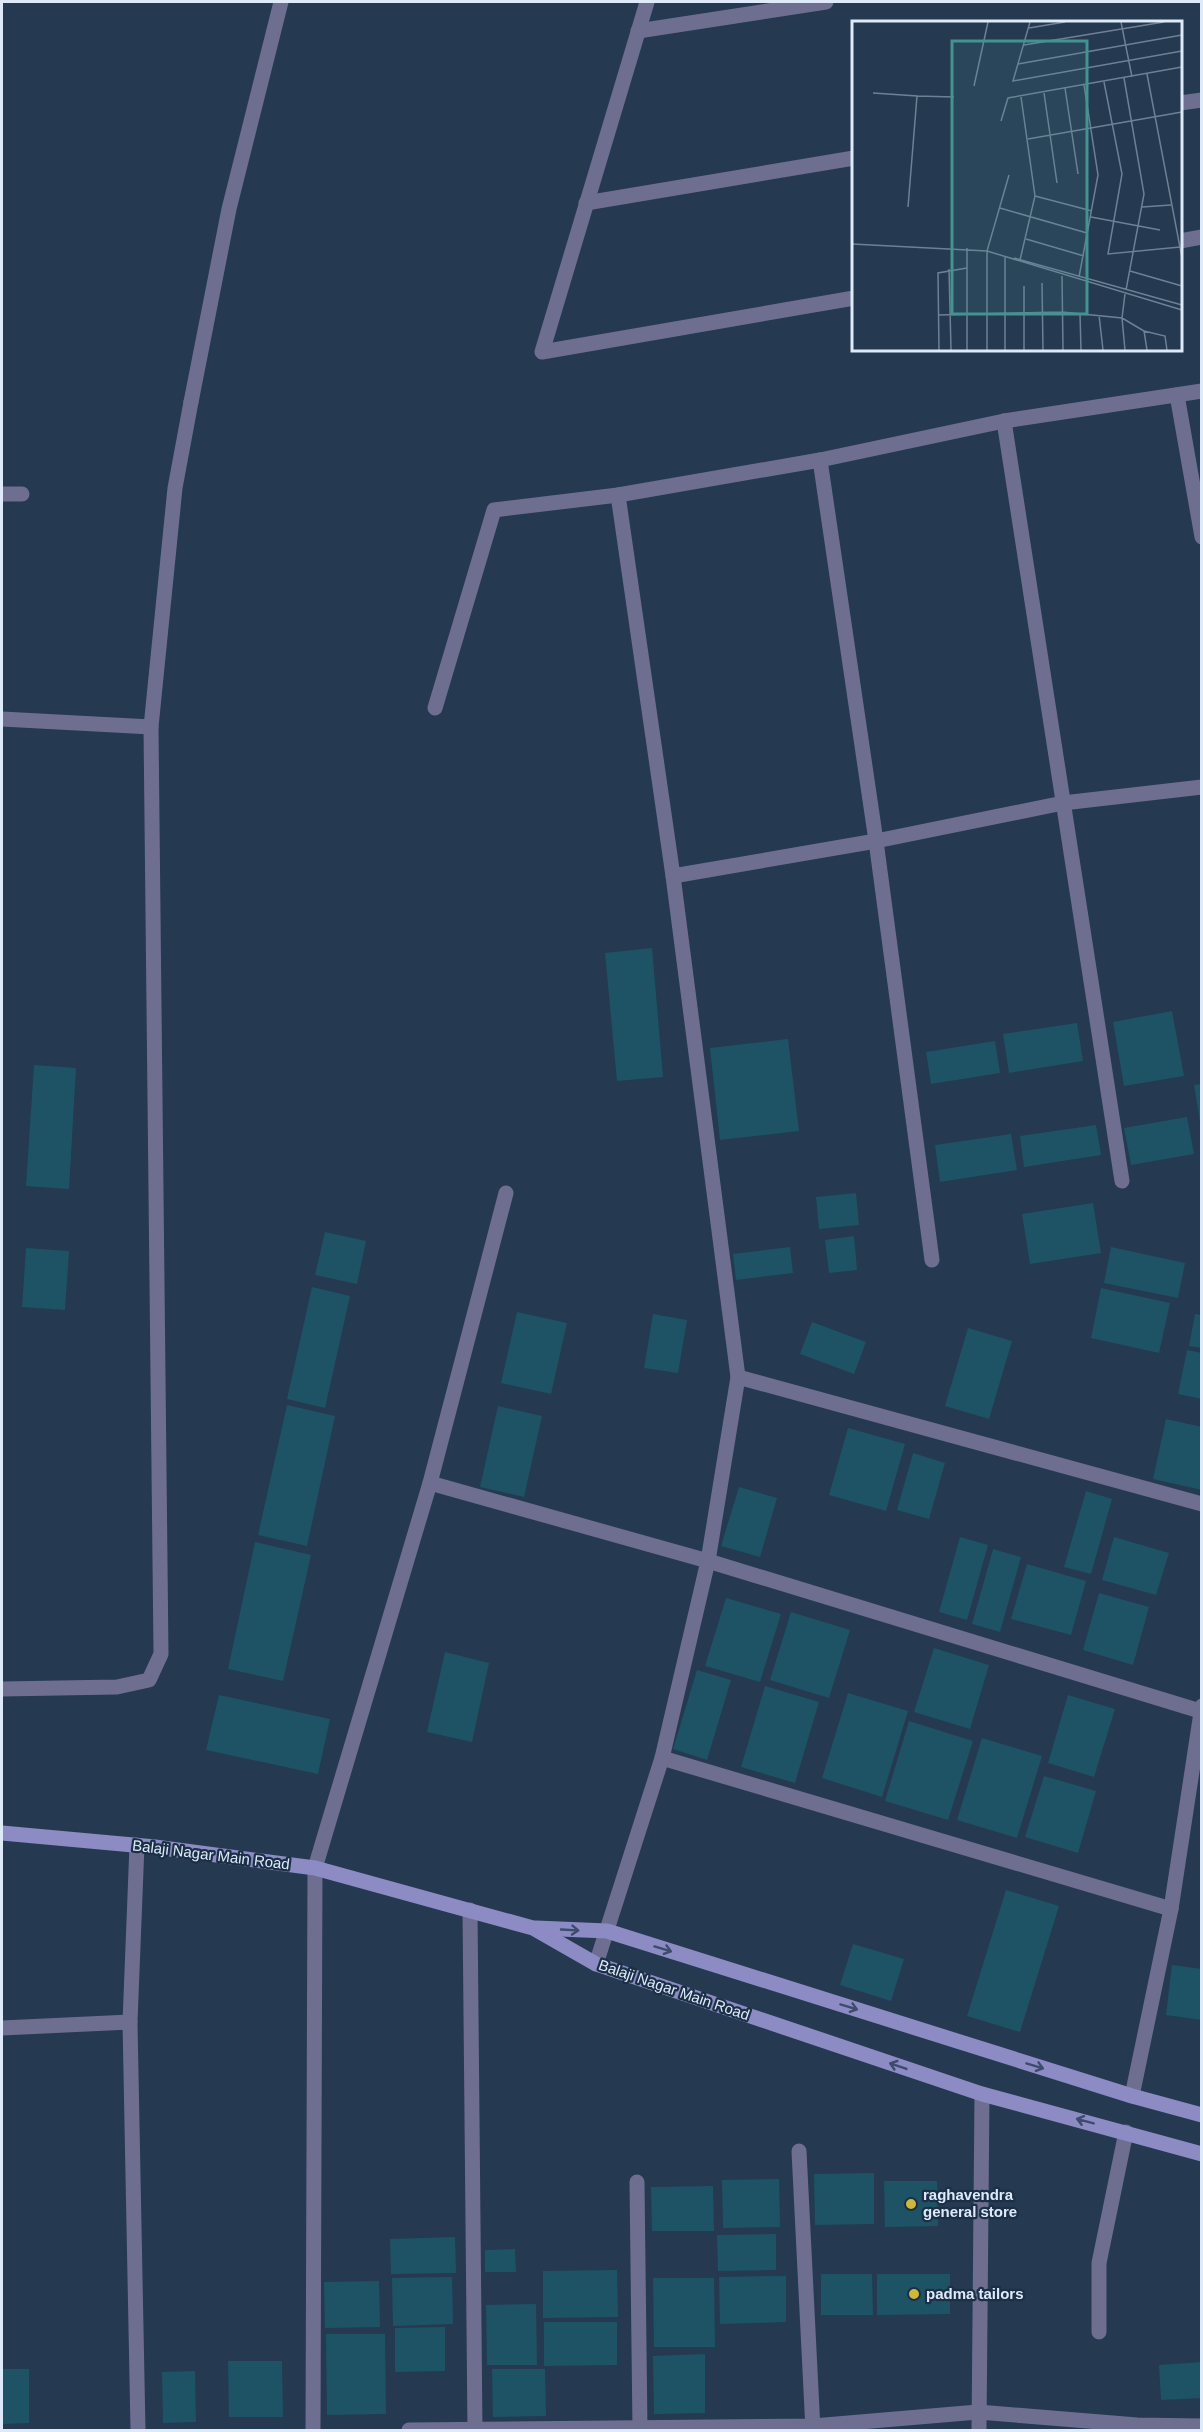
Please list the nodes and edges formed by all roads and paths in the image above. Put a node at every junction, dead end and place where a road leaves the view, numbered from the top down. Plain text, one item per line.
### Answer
1 (281, 2) edge
2 (647, 2) edge
3 (826, 2) edge
4 (638, 31) junction
5 (1202, 100) edge
6 (1182, 103) edge
7 (852, 158) edge
8 (586, 203) junction
9 (1202, 237) edge
10 (1182, 241) edge
11 (852, 298) edge
12 (1202, 391) edge
13 (1177, 395) junction
14 (1004, 421) junction
15 (820, 460) junction
16 (2, 494) edge
17 (22, 494) dead end
18 (618, 495) junction
19 (1202, 537) edge
20 (435, 708) dead end
21 (2, 719) edge
22 (151, 727) junction
23 (1202, 787) edge
24 (1063, 803) junction
25 (876, 841) junction
26 (673, 876) junction
27 (1122, 1181) dead end
28 (506, 1193) dead end
29 (932, 1260) dead end
30 (738, 1377) junction
31 (430, 1483) junction
32 (1202, 1504) edge
33 (708, 1561) junction
34 (2, 1689) edge
35 (1201, 1708) edge
36 (662, 1758) junction
37 (2, 1833) edge
38 (136, 1845) junction
39 (315, 1868) junction
40 (1170, 1909) junction
41 (470, 1910) junction
42 (532, 1928) junction
43 (607, 1931) junction
44 (596, 1964) junction
45 (130, 2022) junction
46 (2, 2028) edge
47 (982, 2094) junction
48 (1132, 2096) junction
49 (1202, 2115) edge
50 (1126, 2132) junction
51 (799, 2151) dead end
52 (1202, 2154) edge
53 (637, 2182) dead end
54 (1099, 2332) dead end
55 (978, 2412) junction
56 (1202, 2426) edge
57 (1137, 2427) edge
58 (813, 2428) edge
59 (640, 2429) edge
60 (138, 2430) edge
61 (313, 2430) edge
62 (409, 2430) edge
63 (475, 2430) edge
64 (979, 2430) edge

1 - 22 street
2 - 4 street
3 - 4 street
4 - 8 street
5 - 6 street
7 - 8 street
8 - 11 street
9 - 10 street
12 - 13 street
13 - 14 street
13 - 19 street
14 - 15 street
14 - 24 street
15 - 18 street
15 - 25 street
16 - 17 street
18 - 20 street
18 - 26 street
21 - 22 street
22 - 34 street
23 - 24 street
24 - 25 street
24 - 27 street
25 - 26 street
25 - 29 street
26 - 30 street
28 - 31 street
30 - 32 street
30 - 33 street
31 - 33 street
31 - 39 street
33 - 35 street
33 - 36 street
35 - 40 street
36 - 40 street
36 - 43 street
37 - 38 street, Balaji Nagar Main Road
38 - 39 street, Balaji Nagar Main Road
38 - 45 street
39 - 41 street, Balaji Nagar Main Road
39 - 61 street
40 - 48 street
41 - 42 street, Balaji Nagar Main Road
41 - 63 street
42 -> 43 street
42 - 44 street, Balaji Nagar Main Road
43 - 44 street
43 -> 48 street
47 -> 44 street, Balaji Nagar Main Road
45 - 46 street
45 - 60 street
50 -> 47 street, Balaji Nagar Main Road
47 - 55 street
48 - 49 street
50 - 52 street, Balaji Nagar Main Road
50 - 54 street
51 - 58 street
53 - 59 street
55 - 57 street
55 - 58 street
55 - 64 street
56 - 57 street
58 - 59 street
59 - 63 street
62 - 63 street

